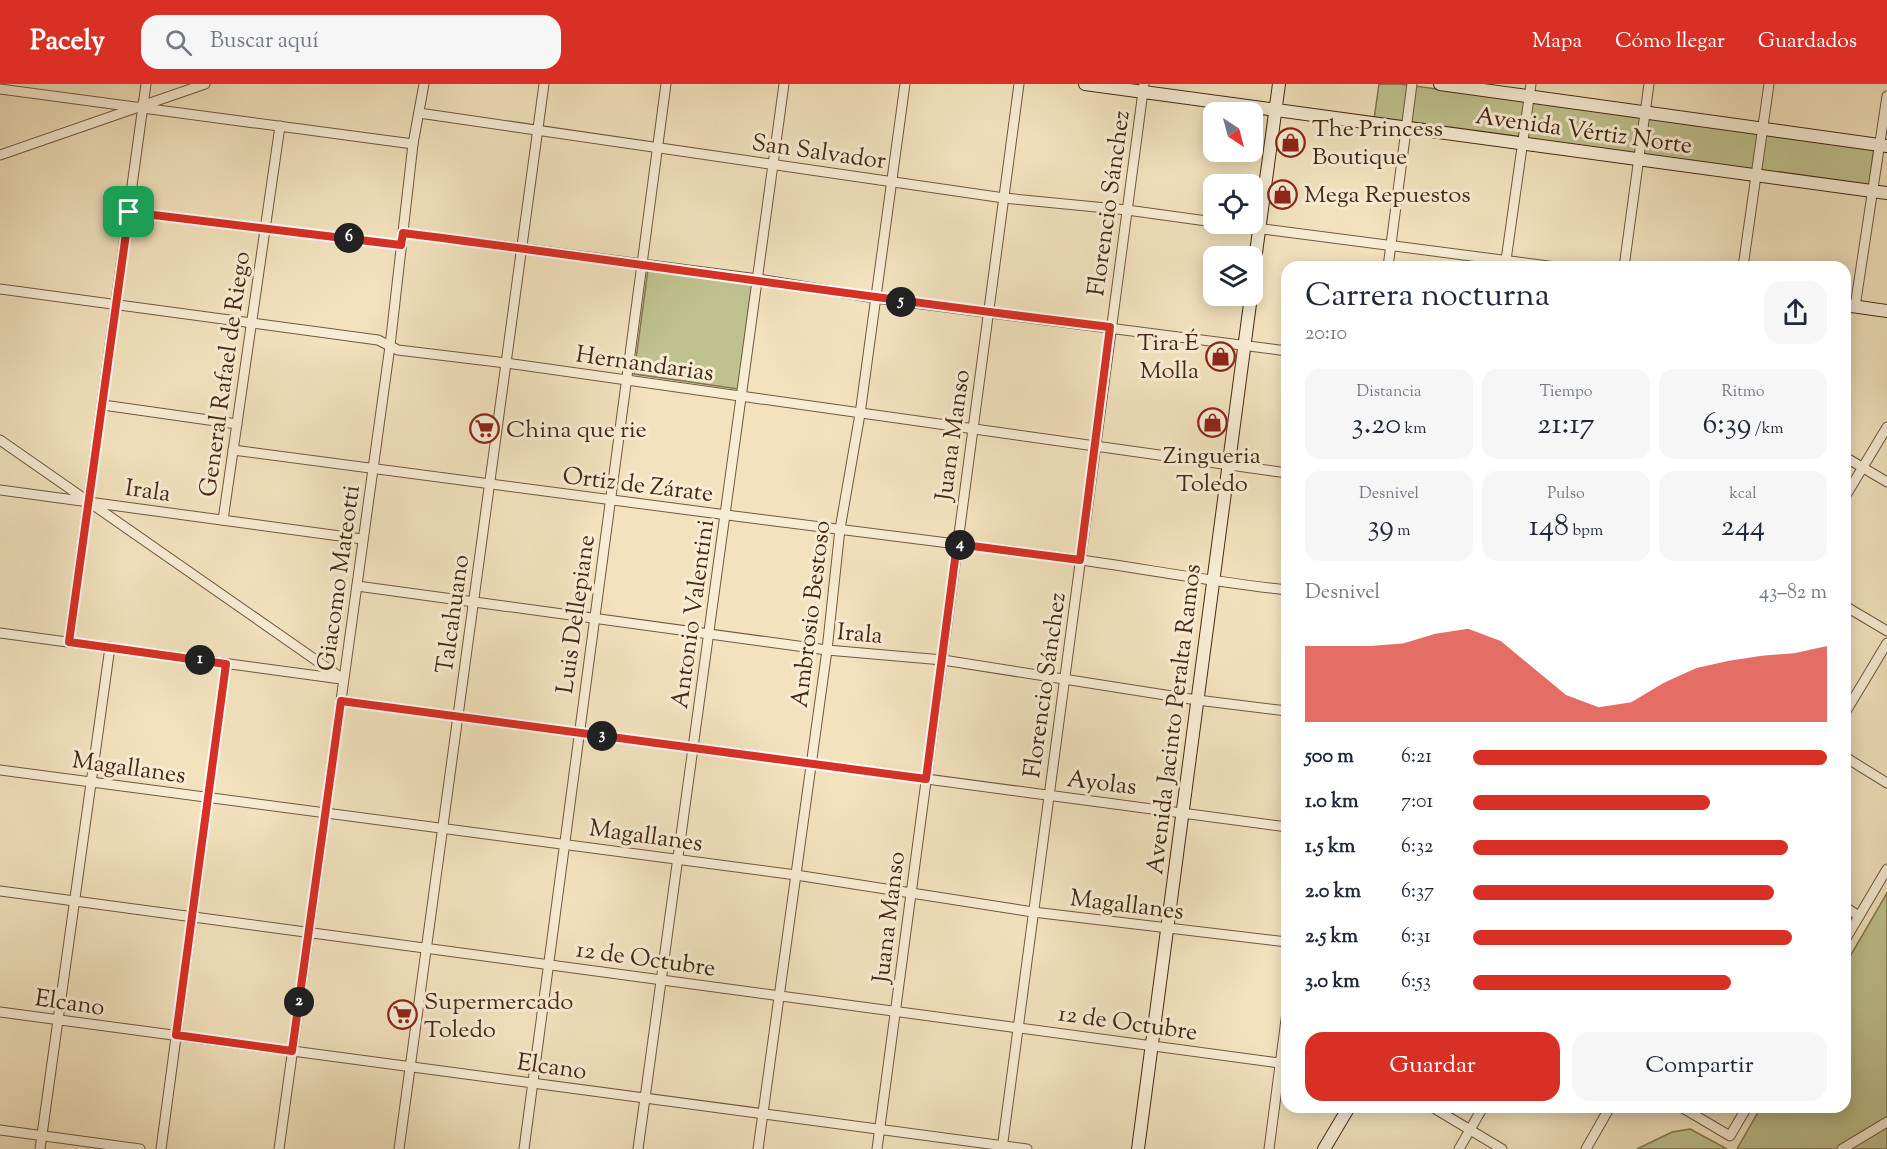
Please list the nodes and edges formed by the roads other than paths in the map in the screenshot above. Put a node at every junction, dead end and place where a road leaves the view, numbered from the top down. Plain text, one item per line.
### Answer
1 (146, 84) edge
2 (205, 84) edge
3 (424, 84) edge
4 (544, 84) edge
5 (666, 84) edge
6 (784, 84) edge
7 (905, 84) edge
8 (1019, 84) edge
9 (1085, 84) edge
10 (1279, 84) edge
11 (1412, 84) edge
12 (1440, 84) edge
13 (1649, 84) edge
14 (1769, 84) edge
15 (17, 88) edge
16 (1143, 88) edge
17 (0, 89) edge
18 (1530, 90) edge
19 (1887, 96) edge
20 (143, 106) junction
21 (1276, 110) junction
22 (1645, 113) junction
23 (419, 114) junction
24 (280, 126) junction
25 (1405, 127) junction
26 (537, 130) junction
27 (1762, 130) junction
28 (1522, 143) junction
29 (413, 144) junction
30 (1884, 146) edge
31 (657, 150) junction
32 (0, 155) edge
33 (1639, 159) junction
34 (773, 166) junction
35 (1755, 175) junction
36 (891, 182) junction
37 (1874, 191) junction
38 (1887, 192) edge
39 (1004, 198) junction
40 (1263, 206) edge
41 (1127, 210) junction
42 (129, 212) junction
43 (1203, 220) edge
44 (265, 227) junction
45 (1263, 228) edge
46 (403, 233) junction
47 (1391, 244) junction
48 (401, 245) junction
49 (522, 248) junction
50 (1389, 261) edge
51 (1494, 261) edge
52 (1506, 261) edge
53 (1625, 261) edge
54 (1744, 261) edge
55 (642, 263) junction
56 (758, 279) junction
57 (0, 289) edge
58 (875, 298) junction
59 (1851, 301) edge
60 (115, 304) junction
61 (1250, 306) edge
62 (1851, 306) edge
63 (1887, 311) edge
64 (989, 312) junction
65 (252, 321) junction
66 (1110, 327) junction
67 (1244, 345) junction
68 (390, 346) junction
69 (1281, 350) edge
70 (506, 363) junction
71 (626, 380) junction
72 (743, 396) junction
73 (103, 405) junction
74 (860, 414) junction
75 (237, 424) junction
76 (1887, 427) edge
77 (973, 429) junction
78 (0, 440) edge
79 (1096, 446) junction
80 (233, 450) junction
81 (1851, 461) edge
82 (1228, 466) junction
83 (1863, 468) junction
84 (372, 469) junction
85 (1281, 471) edge
86 (1887, 482) edge
87 (489, 485) junction
88 (1851, 487) edge
89 (0, 490) edge
90 (90, 501) junction
91 (610, 501) junction
92 (726, 514) junction
93 (223, 520) junction
94 (840, 529) junction
95 (362, 539) junction
96 (957, 544) junction
97 (1080, 560) junction
98 (1212, 582) junction
99 (357, 586) junction
100 (1281, 589) edge
101 (473, 601) junction
102 (1851, 610) edge
103 (594, 617) junction
104 (1887, 631) edge
105 (0, 633) edge
106 (708, 633) junction
107 (69, 642) junction
108 (1887, 643) edge
109 (110, 647) junction
110 (827, 650) junction
111 (943, 660) junction
112 (226, 664) junction
113 (1065, 678) junction
114 (344, 679) junction
115 (1197, 700) junction
116 (341, 701) junction
117 (1851, 703) edge
118 (1281, 710) edge
119 (458, 716) junction
120 (579, 733) junction
121 (692, 748) junction
122 (1851, 761) edge
123 (811, 765) junction
124 (0, 770) edge
125 (926, 779) junction
126 (91, 782) junction
127 (1887, 783) edge
128 (1049, 795) junction
129 (208, 797) junction
130 (324, 812) junction
131 (1182, 812) junction
132 (1281, 826) edge
133 (442, 828) junction
134 (564, 844) junction
135 (677, 859) junction
136 (1887, 869) edge
137 (796, 875) junction
138 (0, 891) edge
139 (910, 894) junction
140 (75, 901) junction
141 (1851, 911) edge
142 (1033, 912) junction
143 (1859, 916) junction
144 (192, 917) junction
145 (1167, 929) junction
146 (1851, 930) edge
147 (308, 932) junction
148 (1281, 941) edge
149 (426, 948) junction
150 (548, 964) junction
151 (661, 979) junction
152 (779, 995) junction
153 (895, 1011) junction
154 (0, 1012) edge
155 (58, 1020) junction
156 (1018, 1027) junction
157 (176, 1035) junction
158 (1152, 1045) junction
159 (292, 1051) junction
160 (1281, 1064) edge
161 (410, 1067) junction
162 (1281, 1081) edge
163 (532, 1083) junction
164 (645, 1098) junction
165 (1345, 1113) edge
166 (1442, 1113) edge
167 (1480, 1113) edge
168 (1607, 1113) edge
169 (1691, 1113) edge
170 (1743, 1113) edge
171 (763, 1114) junction
172 (1887, 1122) edge
173 (880, 1129) junction
174 (0, 1130) edge
175 (1470, 1130) junction
176 (42, 1136) junction
177 (1002, 1147) edge
178 (40, 1149) edge
179 (140, 1149) edge
180 (161, 1149) edge
181 (279, 1149) edge
182 (399, 1149) edge
183 (524, 1149) edge
184 (638, 1149) edge
185 (758, 1149) edge
186 (877, 1149) edge
187 (1027, 1149) edge
188 (1138, 1149) edge
189 (1269, 1149) edge
190 (1324, 1149) edge
191 (1459, 1149) edge
192 (1502, 1149) edge
193 (1586, 1149) edge
194 (1842, 1149) edge

1 - 20 street
2 - 20 street
3 - 23 street, Giacomo Mateotti
4 - 26 street, Talcahuano
5 - 31 street, Luis Dellepiane
6 - 34 street, Antonio Valentini
7 - 36 street, Ambrosio Bestoso
8 - 39 street, Juana Manso
9 - 16 street, Avenida Vértiz Norte
10 - 21 street
11 - 25 street
12 - 18 street
13 - 22 street
14 - 27 street
15 - 17 street
15 - 20 street
16 - 21 street, Avenida Vértiz Norte
16 - 41 street, Florencio Sánchez
18 - 22 street
18 - 28 street
19 - 30 street
20 - 24 street
20 - 32 street
20 - 42 street
21 - 25 street, Avenida Vértiz Norte
21 - 40 street
22 - 27 street
22 - 33 street
23 - 26 street, San Salvador
23 - 29 street, Giacomo Mateotti
24 - 29 street
24 - 44 street, General Rafael de Riego
25 - 28 street, Avenida Vértiz Norte
25 - 47 street
26 - 31 street, San Salvador
26 - 49 street, Talcahuano
27 - 30 street
27 - 35 street
28 - 33 street, Avenida Vértiz Norte
28 - 52 street
29 - 46 street, Giacomo Mateotti
30 - 37 street
31 - 34 street, San Salvador
31 - 55 street, Luis Dellepiane
33 - 35 street, Avenida Vértiz Norte
33 - 53 street
34 - 36 street, San Salvador
34 - 56 street, Antonio Valentini
35 - 37 street, Avenida Vértiz Norte
35 - 54 street
36 - 39 street, San Salvador
36 - 58 street, Ambrosio Bestoso
37 - 38 street, Avenida Vértiz Norte
37 - 59 street
39 - 41 street, San Salvador
39 - 64 street, Juana Manso
41 - 43 street, San Salvador
41 - 66 street, Florencio Sánchez
42 - 44 street
42 - 60 street
44 - 48 street
44 - 65 street, General Rafael de Riego
45 - 47 street
46 - 48 street, Giacomo Mateotti
46 - 49 street
47 - 50 street
47 - 51 street
48 - 68 street, Giacomo Mateotti
49 - 55 street
49 - 70 street, Talcahuano
55 - 56 street
55 - 71 street, Luis Dellepiane
56 - 58 street
56 - 72 street, Antonio Valentini
57 - 60 street, Hernandarias
58 - 64 street
58 - 74 street, Ambrosio Bestoso
60 - 65 street, Hernandarias
60 - 73 street
61 - 67 street, Avenida Jacinto Peralta Ramos
62 - 63 street
64 - 66 street
64 - 77 street, Juana Manso
65 - 68 street, Hernandarias
65 - 75 street, General Rafael de Riego
66 - 67 street
66 - 79 street, Florencio Sánchez
67 - 69 street
67 - 82 street, Avenida Jacinto Peralta Ramos
68 - 70 street, Hernandarias
68 - 84 street, Giacomo Mateotti
70 - 71 street, Hernandarias
70 - 87 street, Talcahuano
71 - 72 street, Hernandarias
71 - 91 street, Luis Dellepiane
72 - 74 street, Hernandarias
72 - 92 street, Antonio Valentini
73 - 75 street
73 - 90 street
74 - 77 street, Hernandarias
74 - 94 street, Ambrosio Bestoso
75 - 80 street, General Rafael de Riego
76 - 83 street
77 - 79 street, Hernandarias
77 - 96 street, Juana Manso
78 - 90 street
79 - 82 street, Hernandarias
79 - 97 street, Florencio Sánchez
80 - 84 street, Ortiz de Zárate
80 - 93 street, General Rafael de Riego
81 - 83 street
82 - 85 street, Hernandarias
82 - 98 street, Avenida Jacinto Peralta Ramos
83 - 86 street
83 - 88 street
84 - 87 street, Ortiz de Zárate
84 - 95 street, Giacomo Mateotti
87 - 91 street, Ortiz de Zárate
87 - 101 street, Talcahuano
89 - 90 street, Irala
90 - 93 street, Irala
90 - 107 street
90 - 114 street
91 - 92 street, Ortiz de Zárate
91 - 103 street, Luis Dellepiane
92 - 94 street, Ortiz de Zárate
92 - 106 street, Antonio Valentini
93 - 95 street, Irala
94 - 96 street, Ortiz de Zárate
94 - 110 street, Ambrosio Bestoso
95 - 99 street, Giacomo Mateotti
96 - 97 street, Ortiz de Zárate
96 - 111 street, Juana Manso
97 - 98 street, Ortiz de Zárate
97 - 113 street, Florencio Sánchez
98 - 100 street, Ortiz de Zárate
98 - 115 street, Avenida Jacinto Peralta Ramos
99 - 101 street, Irala
99 - 114 street, Giacomo Mateotti
101 - 103 street, Irala
101 - 119 street, Talcahuano
102 - 104 street
103 - 106 street, Irala
103 - 120 street, Luis Dellepiane
105 - 107 street
106 - 110 street, Irala
106 - 121 street, Antonio Valentini
107 - 109 street
108 - 117 street
109 - 112 street
109 - 126 street
110 - 111 street, Irala
110 - 123 street, Ambrosio Bestoso
111 - 113 street, Irala
111 - 125 street, Juana Manso
112 - 114 street
112 - 129 street
113 - 115 street, Irala
113 - 128 street, Florencio Sánchez
114 - 116 street, Giacomo Mateotti
115 - 118 street, Irala
115 - 131 street, Avenida Jacinto Peralta Ramos
116 - 119 street, Ayolas
116 - 130 street, Giacomo Mateotti
119 - 120 street, Ayolas
119 - 133 street, Talcahuano
120 - 121 street, Ayolas
120 - 134 street, Luis Dellepiane
121 - 123 street, Ayolas
121 - 135 street, Antonio Valentini
122 - 127 street
123 - 125 street, Ayolas
123 - 137 street, Ambrosio Bestoso
124 - 126 street, Magallanes
125 - 128 street, Ayolas
125 - 139 street, Juana Manso
126 - 129 street, Magallanes
126 - 140 street
128 - 131 street, Ayolas
128 - 142 street, Florencio Sánchez
129 - 130 street, Magallanes
129 - 144 street
130 - 133 street, Magallanes
130 - 147 street, Giacomo Mateotti
131 - 132 street, Ayolas
131 - 145 street, Avenida Jacinto Peralta Ramos
133 - 134 street, Magallanes
133 - 149 street, Talcahuano
134 - 135 street, Magallanes
134 - 150 street, Luis Dellepiane
135 - 137 street, Magallanes
135 - 151 street, Antonio Valentini
136 - 143 street
137 - 139 street, Magallanes
137 - 152 street, Ambrosio Bestoso
138 - 140 street, 12 de Octubre
139 - 142 street, Magallanes
139 - 153 street, Juana Manso
140 - 144 street, 12 de Octubre
140 - 155 street
141 - 143 street
142 - 145 street, Magallanes
142 - 156 street, Florencio Sánchez
143 - 146 street
144 - 147 street, 12 de Octubre
144 - 157 street
145 - 148 street, Magallanes
145 - 158 street, Avenida Jacinto Peralta Ramos
147 - 149 street, 12 de Octubre
147 - 159 street, Giacomo Mateotti
149 - 150 street, 12 de Octubre
149 - 161 street, Talcahuano
150 - 151 street, 12 de Octubre
150 - 163 street, Luis Dellepiane
151 - 152 street, 12 de Octubre
151 - 164 street, Antonio Valentini
152 - 153 street, 12 de Octubre
152 - 171 street, Ambrosio Bestoso
153 - 156 street, 12 de Octubre
153 - 173 street, Juana Manso
154 - 155 street, Elcano
155 - 157 street, Elcano
155 - 176 street
156 - 158 street, 12 de Octubre
156 - 177 street, Florencio Sánchez
157 - 159 street, Elcano
157 - 180 street
158 - 160 street, 12 de Octubre
158 - 188 street, Avenida Jacinto Peralta Ramos
159 - 161 street, Elcano
159 - 181 street, Giacomo Mateotti
161 - 163 street, Elcano
161 - 182 street, Talcahuano
162 - 189 street
163 - 164 street, Elcano
163 - 183 street, Luis Dellepiane
164 - 171 street, Elcano
164 - 184 street, Antonio Valentini
165 - 190 street
166 - 175 street
167 - 175 street
168 - 193 street
169 - 170 street
171 - 173 street, Elcano
171 - 185 street, Ambrosio Bestoso
172 - 194 street
173 - 177 street, Elcano
173 - 186 street, Juana Manso
174 - 176 street
175 - 191 street
175 - 192 street
176 - 178 street
176 - 179 street
177 - 187 street, Elcano

